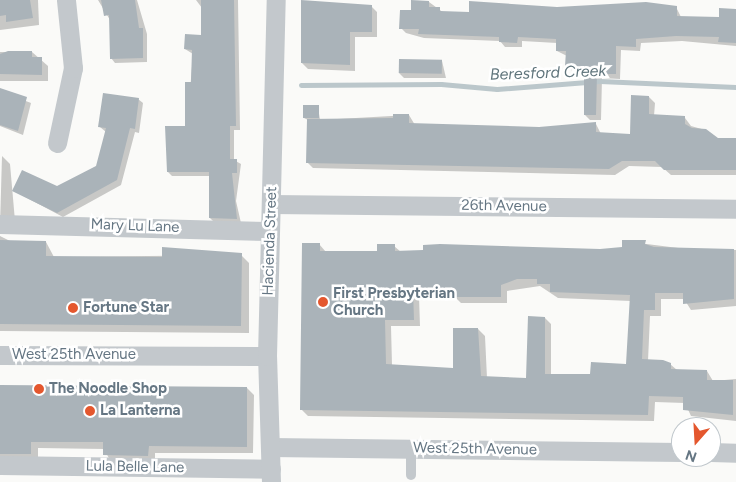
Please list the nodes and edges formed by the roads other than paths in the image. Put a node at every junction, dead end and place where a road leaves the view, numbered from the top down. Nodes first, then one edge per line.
1 (66, 0) edge
2 (276, 0) edge
3 (57, 143) dead end
4 (271, 204) junction
5 (736, 209) edge
6 (0, 224) edge
7 (270, 231) junction
8 (0, 355) edge
9 (267, 356) junction
10 (270, 447) junction
11 (411, 448) junction
12 (671, 452) edge
13 (721, 452) edge
14 (736, 453) edge
15 (0, 465) edge
16 (271, 475) edge
17 (411, 475) dead end

1 - 3 street
2 - 4 street, Hacienda Street
4 - 5 street, 26th Avenue
4 - 7 street, Hacienda Street
6 - 7 street, Mary Lu Lane
7 - 9 street, Hacienda Street
8 - 9 street, West 25th Avenue
9 - 10 street, Hacienda Street
10 - 11 street, West 25th Avenue
10 - 16 street, Hacienda Street
11 - 12 street, West 25th Avenue
11 - 17 lane
13 - 14 street
15 - 16 street, Lula Belle Lane

